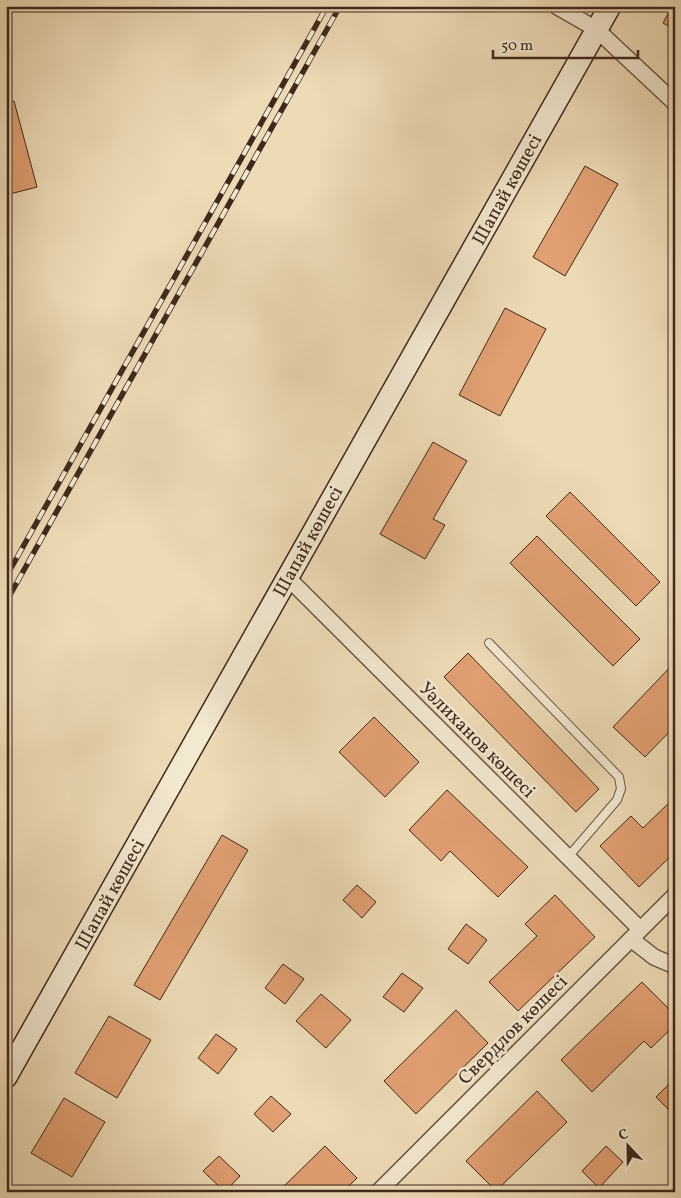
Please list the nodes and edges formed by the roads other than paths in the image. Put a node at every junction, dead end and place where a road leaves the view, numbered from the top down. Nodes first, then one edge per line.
1 (556, 6) edge
2 (610, 6) edge
3 (596, 29) junction
4 (675, 103) edge
5 (288, 576) junction
6 (489, 643) dead end
7 (568, 857) junction
8 (675, 895) edge
9 (635, 934) junction
10 (675, 966) edge
11 (6, 1077) edge
12 (378, 1192) edge

1 - 3 street
2 - 3 street, Шапай көшесі
3 - 4 street
3 - 5 street, Шапай көшесі
5 - 7 street, Уәлиханов көшесі
5 - 11 street, Шапай көшесі
6 - 7 lane
7 - 9 street, Уәлиханов көшесі
8 - 9 street, Свердлов көшесі
9 - 10 street, Уәлиханов көшесі
9 - 12 street, Свердлов көшесі

